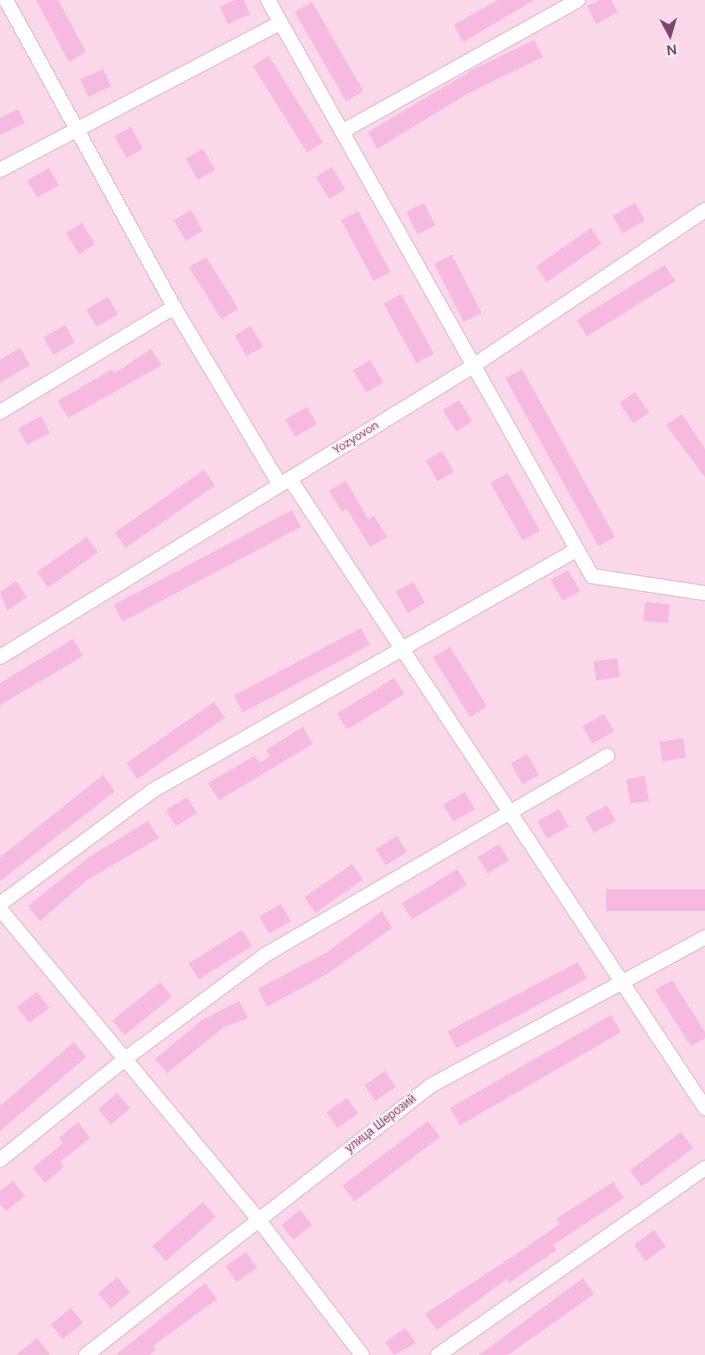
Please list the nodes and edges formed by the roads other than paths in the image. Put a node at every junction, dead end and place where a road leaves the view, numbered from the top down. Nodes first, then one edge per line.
1 (6, 0) edge
2 (268, 0) edge
3 (578, 0) edge
4 (280, 23) junction
5 (77, 128) junction
6 (344, 131) junction
7 (0, 170) edge
8 (705, 210) edge
9 (174, 307) junction
10 (473, 366) junction
11 (0, 412) edge
12 (285, 482) junction
13 (575, 551) junction
14 (705, 593) edge
15 (399, 647) junction
16 (0, 657) edge
17 (607, 756) dead end
18 (508, 811) junction
19 (0, 904) edge
20 (0, 909) edge
21 (705, 937) edge
22 (622, 982) junction
23 (125, 1059) junction
24 (705, 1108) edge
25 (0, 1160) edge
26 (705, 1168) edge
27 (258, 1219) junction
28 (86, 1355) edge
29 (362, 1355) edge
30 (438, 1355) edge

1 - 5 street
2 - 4 street
3 - 6 street
4 - 5 street
4 - 6 street
5 - 7 street
5 - 9 street
6 - 10 street
8 - 10 street, Yozyovon
9 - 11 street
9 - 12 street
10 - 12 street, Yozyovon
10 - 13 street
12 - 15 street
12 - 16 street, Yozyovon
13 - 14 street
13 - 15 street
15 - 18 street
15 - 19 street
17 - 18 street
18 - 22 street
18 - 23 street
20 - 23 street
21 - 22 street, улица Шерозий
22 - 24 street
22 - 27 street, улица Шерозий
23 - 25 street
23 - 27 street
26 - 30 street
27 - 28 street, улица Шерозий
27 - 29 street

